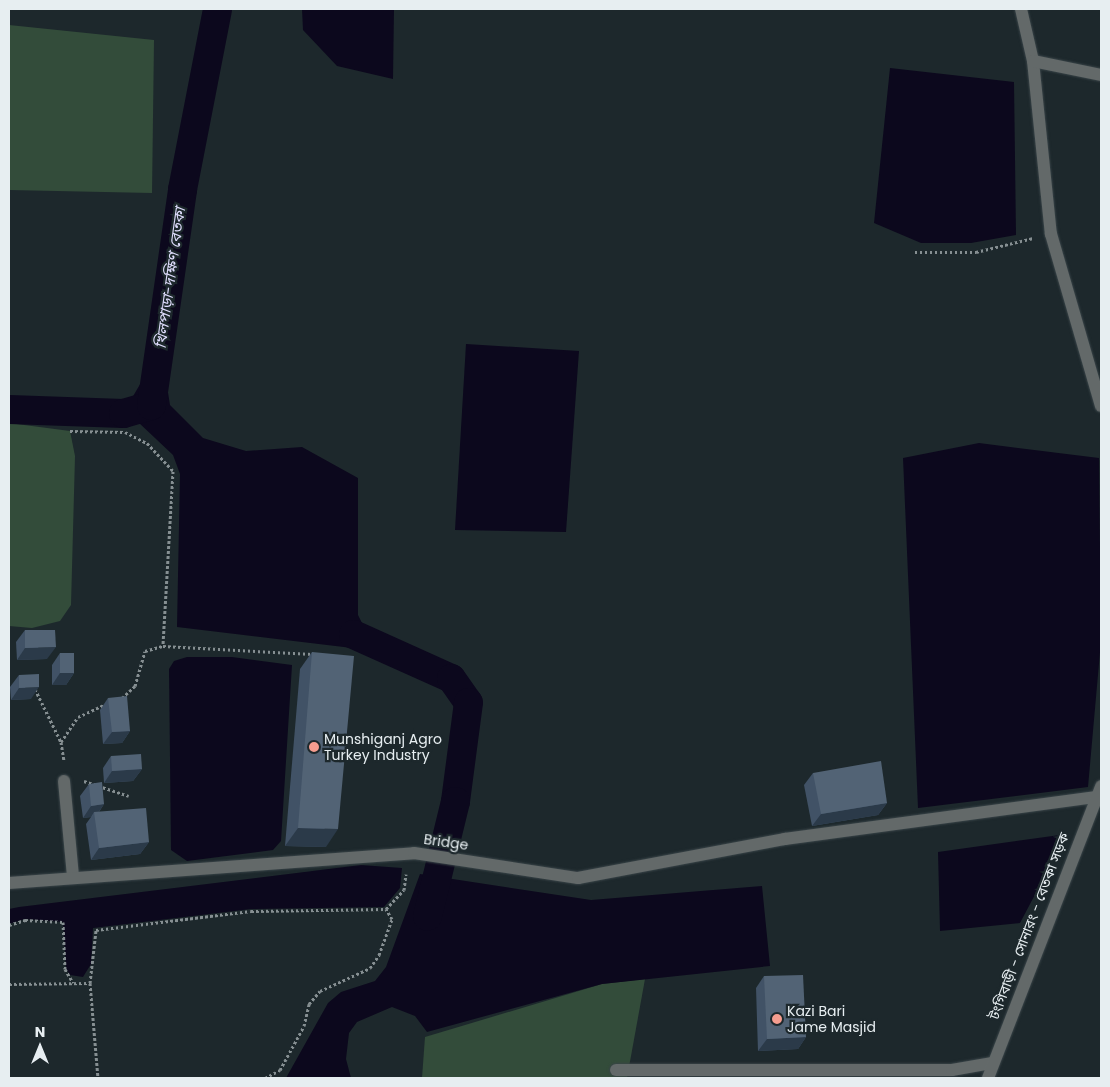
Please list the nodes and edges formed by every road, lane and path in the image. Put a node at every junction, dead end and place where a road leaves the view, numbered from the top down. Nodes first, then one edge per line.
1 (1021, 9) edge
2 (1033, 61) junction
3 (1101, 75) edge
4 (1051, 234) junction
5 (915, 252) dead end
6 (1099, 377) edge
7 (1101, 406) edge
8 (70, 431) dead end
9 (163, 646) junction
10 (316, 654) edge
11 (34, 681) edge
12 (118, 700) edge
13 (110, 702) edge
14 (61, 742) junction
15 (64, 781) junction
16 (1098, 791) edge
17 (129, 796) dead end
18 (408, 854) junction
19 (72, 877) junction
20 (9, 883) edge
21 (386, 909) junction
22 (9, 925) edge
23 (90, 982) junction
24 (73, 983) junction
25 (9, 984) edge
26 (992, 1063) junction
27 (616, 1070) dead end
28 (98, 1078) edge
29 (265, 1078) edge
30 (988, 1078) edge

1 - 2 street
2 - 3 street
2 - 4 street
4 - 5 path
4 - 6 street
6 - 7 street
8 - 9 path
9 - 10 path
9 - 12 path
11 - 14 path
13 - 14 path
14 - 15 path
15 - 17 path
15 - 19 street
16 - 18 street, Bridge
16 - 26 street, টংগিবাড়ী - সোনারং - বেতকা সড়ক
18 - 19 street, Bridge
18 - 21 path
19 - 20 street, Bridge
21 - 23 path
21 - 29 path
22 - 24 path
23 - 24 path
23 - 28 path
24 - 25 path
26 - 27 street
26 - 30 street, টংগিবাড়ী - সোনারং - বেতকা সড়ক

